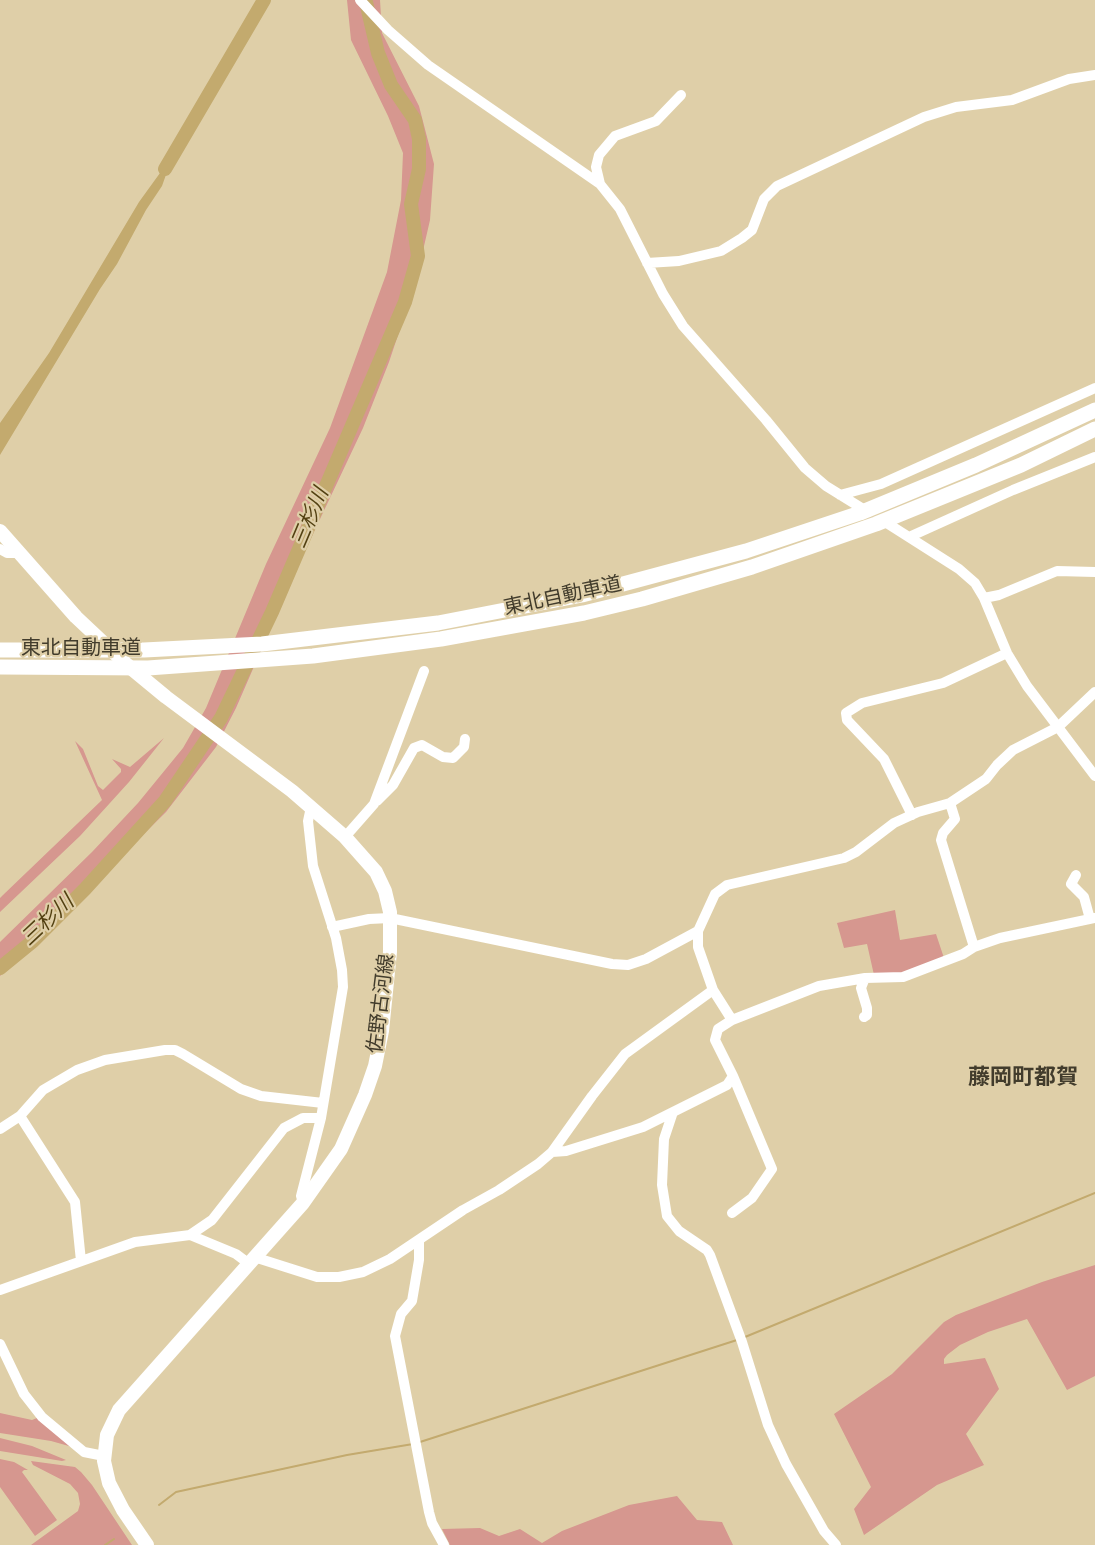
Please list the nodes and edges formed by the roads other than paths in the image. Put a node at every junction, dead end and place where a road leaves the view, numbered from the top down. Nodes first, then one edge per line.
1 (360, 0) edge
2 (1095, 75) edge
3 (681, 95) dead end
4 (600, 184) junction
5 (647, 263) junction
6 (1095, 388) edge
7 (1095, 410) edge
8 (1094, 430) edge
9 (1095, 457) edge
10 (844, 498) junction
11 (0, 531) edge
12 (907, 535) junction
13 (0, 549) edge
14 (18, 553) junction
15 (1095, 572) edge
16 (984, 598) junction
17 (0, 650) edge
18 (1007, 653) junction
19 (0, 667) edge
20 (424, 671) dead end
21 (1095, 692) edge
22 (1058, 727) junction
23 (465, 739) dead end
24 (1095, 776) edge
25 (950, 803) junction
26 (374, 804) junction
27 (311, 807) junction
28 (912, 814) junction
29 (345, 837) junction
30 (1076, 875) dead end
31 (390, 918) junction
32 (1093, 918) edge
33 (332, 927) junction
34 (698, 932) junction
35 (974, 947) junction
36 (865, 978) junction
37 (713, 990) junction
38 (864, 1017) dead end
39 (732, 1020) junction
40 (733, 1076) junction
41 (323, 1103) junction
42 (673, 1112) junction
43 (20, 1116) junction
44 (321, 1118) junction
45 (0, 1129) edge
46 (552, 1152) junction
47 (303, 1203) junction
48 (732, 1213) dead end
49 (190, 1235) junction
50 (419, 1241) junction
51 (251, 1260) junction
52 (81, 1261) junction
53 (0, 1290) edge
54 (0, 1344) edge
55 (104, 1456) junction
56 (147, 1545) edge
57 (444, 1545) edge
58 (836, 1545) edge

1 - 4 street
2 - 5 street
3 - 4 street
4 - 5 street
5 - 10 street
6 - 10 street
7 - 17 highway, 東北自動車道
8 - 19 highway, 東北自動車道
9 - 12 street
10 - 12 street
11 - 14 main road, 佐野古河線
12 - 16 street
13 - 14 street
14 - 27 main road, 佐野古河線
15 - 16 street
16 - 18 street
18 - 22 street
18 - 28 street
20 - 26 street
21 - 22 street
22 - 24 street
22 - 25 street
23 - 26 street
25 - 28 street
25 - 35 street
26 - 29 street
27 - 29 main road, 佐野古河線
27 - 33 street
28 - 34 street
29 - 31 main road, 佐野古河線
30 - 32 street
31 - 33 street
31 - 34 street
31 - 47 main road, 佐野古河線
32 - 35 street
33 - 41 street
34 - 37 street
35 - 36 street
36 - 38 street
36 - 39 street
37 - 39 street
37 - 46 street
39 - 40 street
40 - 42 street
40 - 48 street
41 - 43 street
41 - 44 street
42 - 46 street
42 - 58 street
43 - 45 street
43 - 52 street
44 - 47 street
44 - 49 street
46 - 50 street
47 - 51 main road, 佐野古河線
49 - 51 street
49 - 52 street
50 - 51 street
50 - 57 street
51 - 55 main road, 佐野古河線
52 - 53 street
54 - 55 street
55 - 56 main road, 佐野古河線

